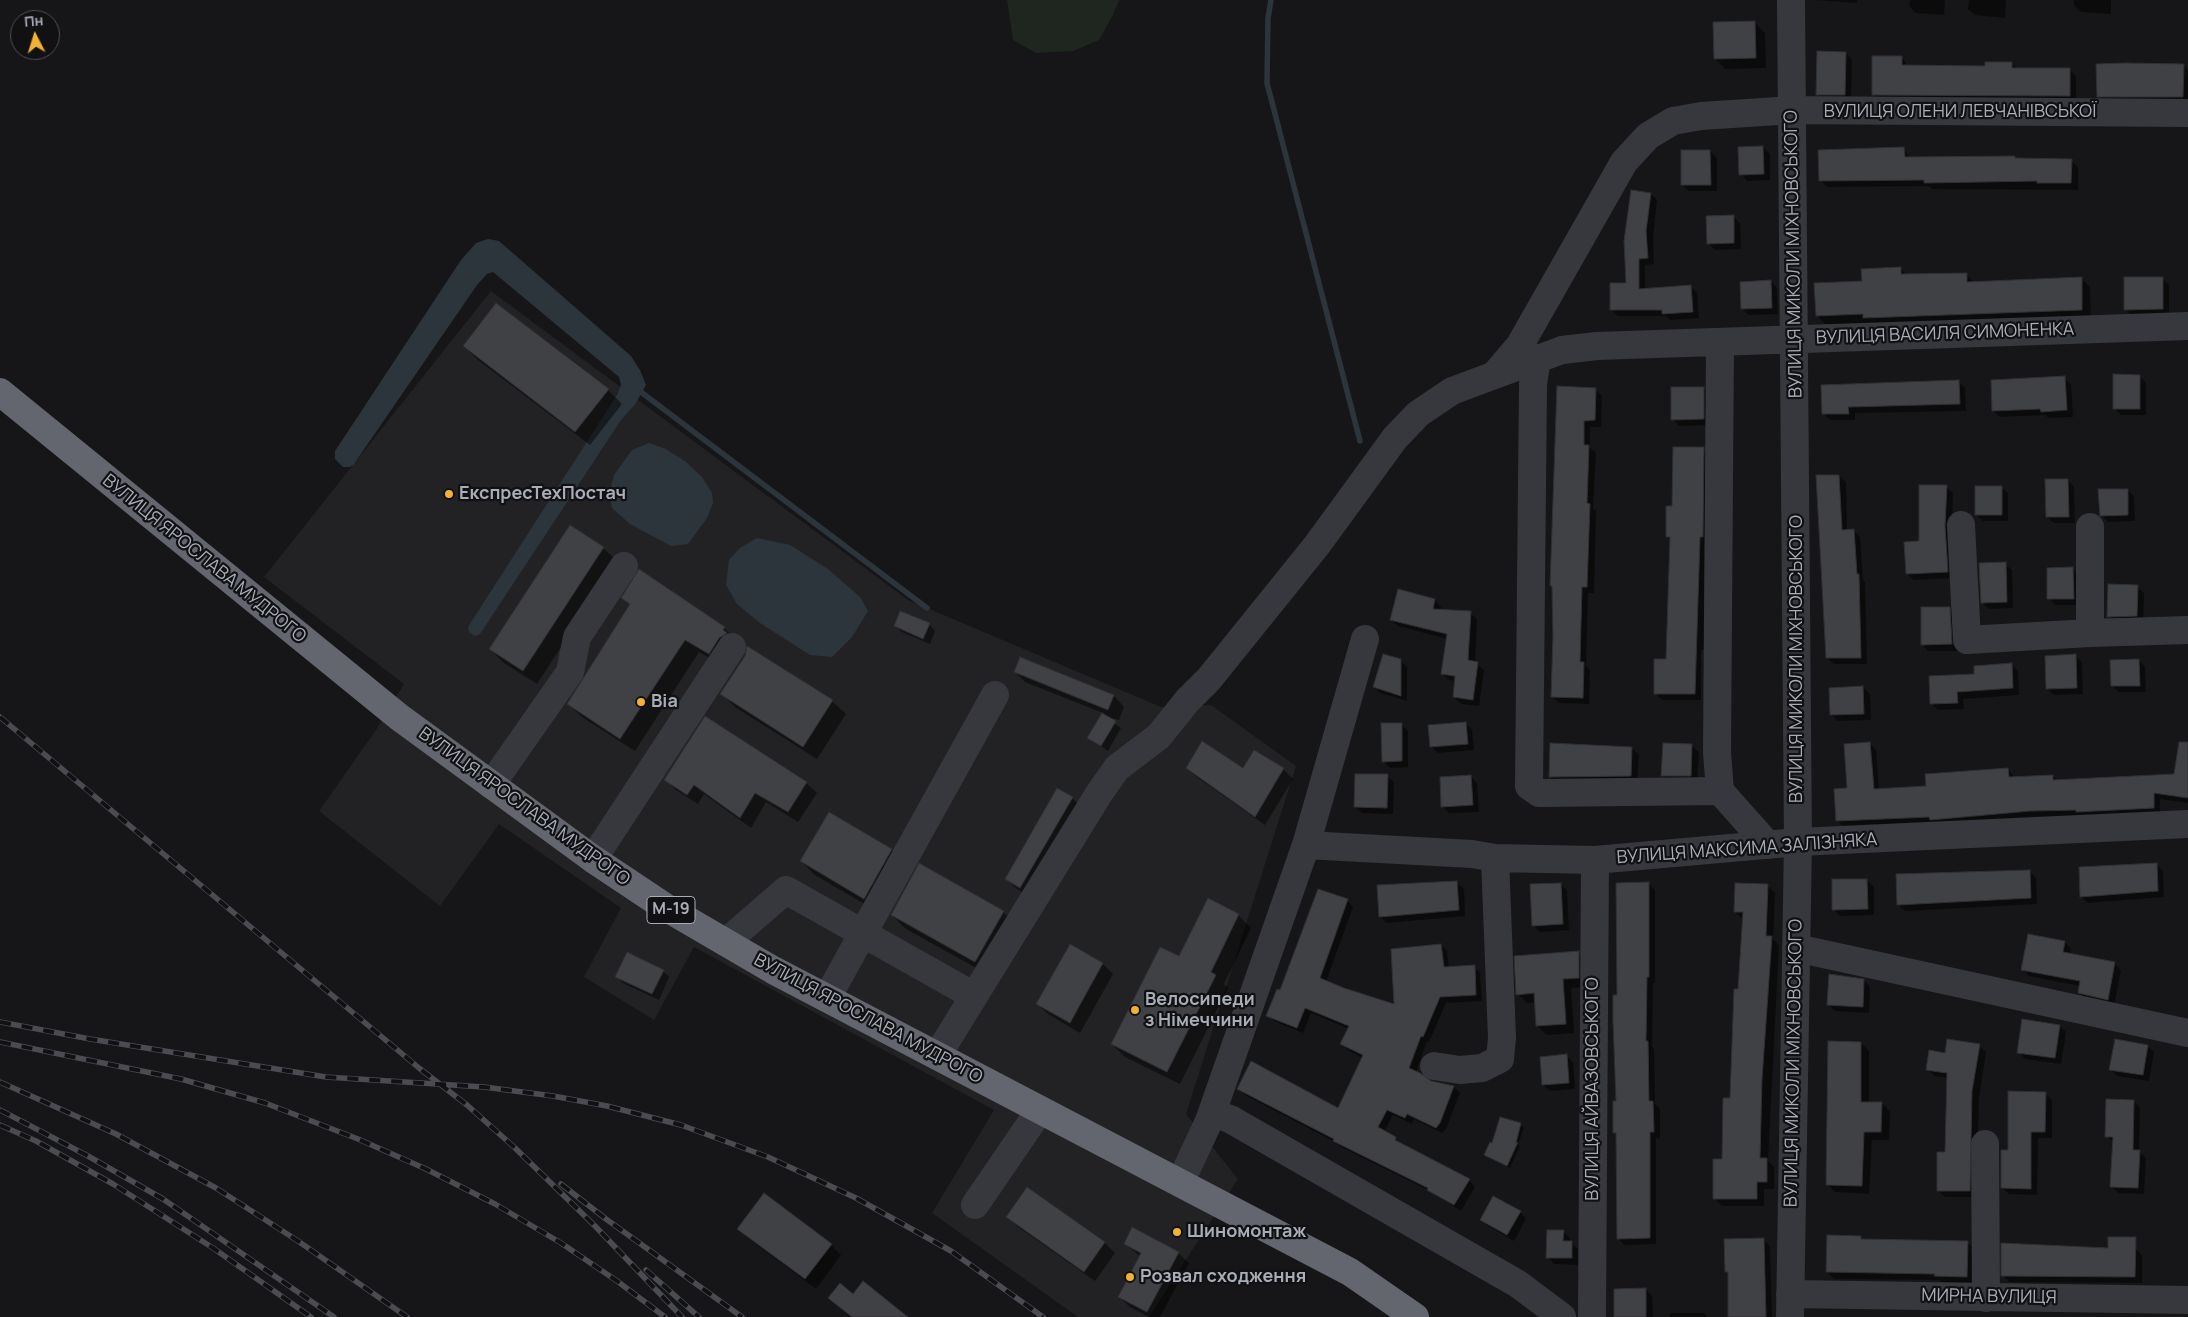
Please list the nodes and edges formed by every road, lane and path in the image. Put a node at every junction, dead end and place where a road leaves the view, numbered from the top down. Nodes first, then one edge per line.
1 (1790, 0) edge
2 (1792, 110) junction
3 (2188, 113) edge
4 (2188, 326) edge
5 (1795, 340) junction
6 (1720, 342) junction
7 (1537, 358) junction
8 (1496, 373) junction
9 (0, 392) edge
10 (1961, 525) dead end
11 (2090, 527) dead end
12 (624, 566) dead end
13 (2188, 630) edge
14 (2090, 633) junction
15 (1365, 639) dead end
16 (732, 647) dead end
17 (995, 695) dead end
18 (491, 785) junction
19 (1720, 791) junction
20 (2188, 824) edge
21 (1798, 842) junction
22 (1306, 845) junction
23 (1768, 845) junction
24 (1494, 858) junction
25 (593, 859) junction
26 (1594, 860) junction
27 (864, 934) junction
28 (726, 942) junction
29 (1796, 948) junction
30 (974, 996) junction
31 (827, 998) junction
32 (2188, 1033) edge
33 (936, 1056) junction
34 (1434, 1066) dead end
35 (1040, 1110) junction
36 (1212, 1113) junction
37 (1985, 1144) dead end
38 (1180, 1183) junction
39 (975, 1205) dead end
40 (1986, 1298) junction
41 (2188, 1300) edge
42 (1790, 1305) edge
43 (1414, 1317) edge
44 (1562, 1317) edge
45 (1592, 1317) edge

1 - 2 street, ВУЛИЦЯ МИКОЛИ МІХНОВСЬКОГО
2 - 3 street, ВУЛИЦЯ ОЛЕНИ ЛЕВЧАНІВСЬКОЇ
2 - 5 street, ВУЛИЦЯ МИКОЛИ МІХНОВСЬКОГО
2 - 8 street, ВУЛИЦЯ ОЛЕНИ ЛЕВЧАНІВСЬКОЇ
4 - 5 street, ВУЛИЦЯ ВАСИЛЯ СИМОНЕНКА
5 - 6 street, ВУЛИЦЯ ВАСИЛЯ СИМОНЕНКА
5 - 21 street, ВУЛИЦЯ МИКОЛИ МІХНОВСЬКОГО
6 - 7 street, ВУЛИЦЯ ВАСИЛЯ СИМОНЕНКА
6 - 19 street
7 - 8 street, ВУЛИЦЯ ВАСИЛЯ СИМОНЕНКА
7 - 19 street
8 - 30 street, ВУЛИЦЯ ВАСИЛЯ СИМОНЕНКА
9 - 18 highway, ВУЛИЦЯ ЯРОСЛАВА МУДРОГО / М-19
10 - 14 street
11 - 14 street
12 - 18 street
13 - 14 street
15 - 22 street
16 - 25 street
17 - 27 street
18 - 25 highway, ВУЛИЦЯ ЯРОСЛАВА МУДРОГО / М-19
19 - 23 street
20 - 21 street, ВУЛИЦЯ МАКСИМА ЗАЛІЗНЯКА
21 - 23 street, ВУЛИЦЯ МАКСИМА ЗАЛІЗНЯКА
21 - 29 street, ВУЛИЦЯ МИКОЛИ МІХНОВСЬКОГО
22 - 24 street, ВУЛИЦЯ МАКСИМА ЗАЛІЗНЯКА
22 - 36 street
23 - 26 street, ВУЛИЦЯ МАКСИМА ЗАЛІЗНЯКА
24 - 26 street, ВУЛИЦЯ МАКСИМА ЗАЛІЗНЯКА
24 - 34 street
25 - 28 highway, ВУЛИЦЯ ЯРОСЛАВА МУДРОГО / М-19
26 - 45 street, ВУЛИЦЯ АЙВАЗОВСЬКОГО
27 - 28 street
27 - 30 street
27 - 31 street
28 - 31 highway, ВУЛИЦЯ ЯРОСЛАВА МУДРОГО / М-19
29 - 32 street
29 - 42 street, ВУЛИЦЯ МИКОЛИ МІХНОВСЬКОГО
30 - 33 street, ВУЛИЦЯ ВАСИЛЯ СИМОНЕНКА
31 - 33 highway, ВУЛИЦЯ ЯРОСЛАВА МУДРОГО / М-19
33 - 35 highway, ВУЛИЦЯ ЯРОСЛАВА МУДРОГО / М-19
35 - 38 highway, ВУЛИЦЯ ЯРОСЛАВА МУДРОГО / М-19
35 - 39 street
36 - 38 street
36 - 44 street
37 - 40 street
38 - 43 highway, ВУЛИЦЯ ЯРОСЛАВА МУДРОГО / М-19
40 - 41 street, МИРНА ВУЛИЦЯ
40 - 42 street, МИРНА ВУЛИЦЯ

